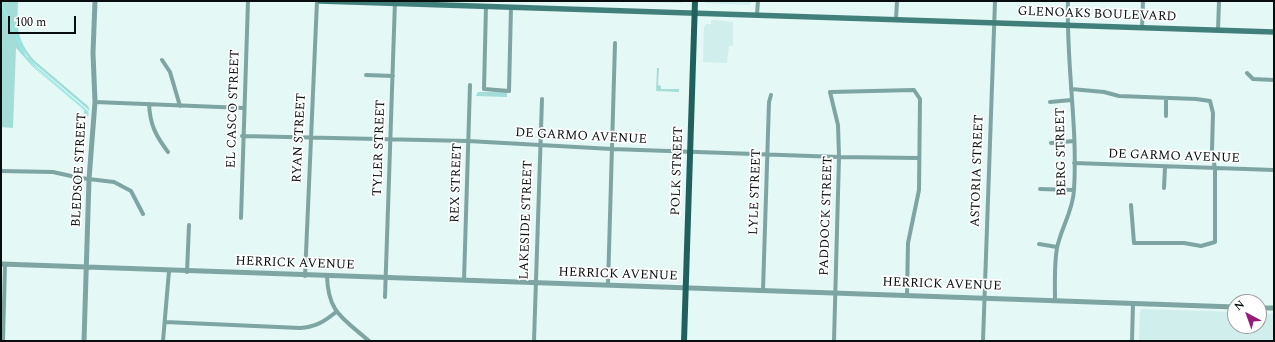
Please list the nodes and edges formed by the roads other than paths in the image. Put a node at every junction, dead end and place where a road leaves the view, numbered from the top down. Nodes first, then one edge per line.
1 (95, 1) edge
2 (248, 1) edge
3 (319, 1) edge
4 (695, 1) edge
5 (758, 1) edge
6 (897, 1) edge
7 (995, 1) edge
8 (1068, 1) edge
9 (1143, 1) edge
10 (1219, 1) edge
11 (395, 2) edge
12 (486, 6) junction
13 (511, 7) junction
14 (695, 13) junction
15 (757, 14) junction
16 (896, 19) junction
17 (994, 23) junction
18 (1067, 24) junction
19 (1142, 28) junction
20 (1218, 30) junction
21 (1274, 32) edge
22 (615, 43) dead end
23 (162, 60) dead end
24 (1247, 73) dead end
25 (366, 75) dead end
26 (393, 76) junction
27 (1274, 80) edge
28 (470, 85) dead end
29 (1071, 89) junction
30 (771, 95) dead end
31 (542, 99) dead end
32 (1166, 99) junction
33 (1072, 100) junction
34 (95, 102) junction
35 (1050, 102) dead end
36 (149, 104) junction
37 (180, 106) junction
38 (244, 108) junction
39 (1166, 116) dead end
40 (242, 136) junction
41 (310, 137) junction
42 (391, 140) junction
43 (468, 141) junction
44 (1074, 141) junction
45 (1050, 143) dead end
46 (540, 146) junction
47 (612, 149) junction
48 (689, 150) junction
49 (168, 152) dead end
50 (768, 154) junction
51 (839, 157) junction
52 (919, 158) junction
53 (1074, 163) junction
54 (1165, 167) junction
55 (1215, 169) junction
56 (1274, 170) edge
57 (1, 171) edge
58 (89, 179) junction
59 (1164, 188) dead end
60 (1040, 189) dead end
61 (1074, 190) junction
62 (1131, 206) dead end
63 (143, 214) dead end
64 (241, 218) dead end
65 (189, 225) dead end
66 (1039, 244) dead end
67 (1058, 247) junction
68 (3, 265) edge
69 (86, 267) junction
70 (169, 271) junction
71 (187, 272) junction
72 (305, 276) junction
73 (327, 276) junction
74 (386, 279) junction
75 (464, 280) junction
76 (535, 283) junction
77 (608, 285) junction
78 (685, 288) junction
79 (763, 290) junction
80 (834, 292) junction
81 (907, 295) junction
82 (386, 297) dead end
83 (984, 298) junction
84 (1055, 300) junction
85 (1134, 303) junction
86 (1227, 307) edge
87 (336, 312) junction
88 (165, 322) junction
89 (2, 332) edge
90 (3, 341) edge
91 (84, 341) edge
92 (163, 341) edge
93 (369, 341) edge
94 (534, 341) edge
95 (684, 341) edge
96 (834, 341) edge
97 (983, 341) edge
98 (1132, 341) edge

1 - 34 street, BLEDSOE STREET
2 - 38 street, EL CASCO STREET
3 - 11 main road, GLENOAKS BOULEVARD
3 - 41 street, RYAN STREET
4 - 14 main road, POLK STREET
5 - 15 street
6 - 16 street
7 - 17 street, ASTORIA STREET
8 - 18 street, BERG STREET
9 - 19 street
10 - 20 street
11 - 12 main road, GLENOAKS BOULEVARD
11 - 26 street, TYLER STREET
12 - 13 main road, GLENOAKS BOULEVARD
12 - 13 street
13 - 14 main road, GLENOAKS BOULEVARD
14 - 15 main road, GLENOAKS BOULEVARD
14 - 48 main road, POLK STREET
15 - 16 main road, GLENOAKS BOULEVARD
16 - 17 main road, GLENOAKS BOULEVARD
17 - 18 main road, GLENOAKS BOULEVARD
17 - 83 street, ASTORIA STREET
18 - 19 main road, GLENOAKS BOULEVARD
18 - 29 street, BERG STREET
19 - 20 main road, GLENOAKS BOULEVARD
20 - 21 main road, GLENOAKS BOULEVARD
22 - 47 street
23 - 37 street
24 - 27 street
25 - 26 street
26 - 42 street, TYLER STREET
28 - 43 street, REX STREET
29 - 32 street
29 - 33 street, BERG STREET
30 - 50 street, LYLE STREET
31 - 46 street, LAKESIDE STREET
32 - 39 street
32 - 55 street
33 - 35 street
33 - 44 street, BERG STREET
34 - 36 street
34 - 58 street, BLEDSOE STREET
36 - 37 street
36 - 49 street
37 - 38 street
38 - 40 street, EL CASCO STREET
40 - 41 street, DE GARMO AVENUE
40 - 64 street, EL CASCO STREET
41 - 42 street, DE GARMO AVENUE
41 - 72 street, RYAN STREET
42 - 43 street, DE GARMO AVENUE
42 - 74 street, TYLER STREET
43 - 46 street, DE GARMO AVENUE
43 - 75 street, REX STREET
44 - 45 street
44 - 53 street, BERG STREET
46 - 47 street, DE GARMO AVENUE
46 - 76 street, LAKESIDE STREET
47 - 48 street, DE GARMO AVENUE
47 - 77 street
48 - 50 street, DE GARMO AVENUE
48 - 78 main road, POLK STREET
50 - 51 street, DE GARMO AVENUE
50 - 79 street, LYLE STREET
51 - 52 street, DE GARMO AVENUE
51 - 52 street, PADDOCK STREET
51 - 80 street, PADDOCK STREET
52 - 81 street
53 - 54 street, DE GARMO AVENUE
53 - 61 street, BERG STREET
54 - 55 street, DE GARMO AVENUE
54 - 59 street
55 - 56 street, DE GARMO AVENUE
55 - 62 street
57 - 58 street
58 - 63 street
58 - 69 street, BLEDSOE STREET
60 - 61 street
61 - 67 street, BERG STREET
65 - 71 street
66 - 67 street
67 - 84 street, BERG STREET
68 - 69 street, HERRICK AVENUE
68 - 89 street
69 - 70 street, HERRICK AVENUE
69 - 91 street, BLEDSOE STREET
70 - 71 street, HERRICK AVENUE
70 - 88 street
71 - 72 street, HERRICK AVENUE
72 - 73 street, HERRICK AVENUE
73 - 74 street, HERRICK AVENUE
73 - 87 street
74 - 75 street, HERRICK AVENUE
74 - 82 street, TYLER STREET
75 - 76 street, HERRICK AVENUE
76 - 77 street, HERRICK AVENUE
76 - 94 street, LAKESIDE STREET
77 - 78 street, HERRICK AVENUE
78 - 79 street, HERRICK AVENUE
78 - 95 main road, POLK STREET
79 - 80 street, HERRICK AVENUE
80 - 81 street, HERRICK AVENUE
80 - 96 street, PADDOCK STREET
81 - 83 street, HERRICK AVENUE
83 - 84 street, HERRICK AVENUE
83 - 97 street, ASTORIA STREET
84 - 85 street, HERRICK AVENUE
85 - 86 street, HERRICK AVENUE
85 - 98 street
87 - 88 street
87 - 93 street
88 - 92 street
89 - 90 street

